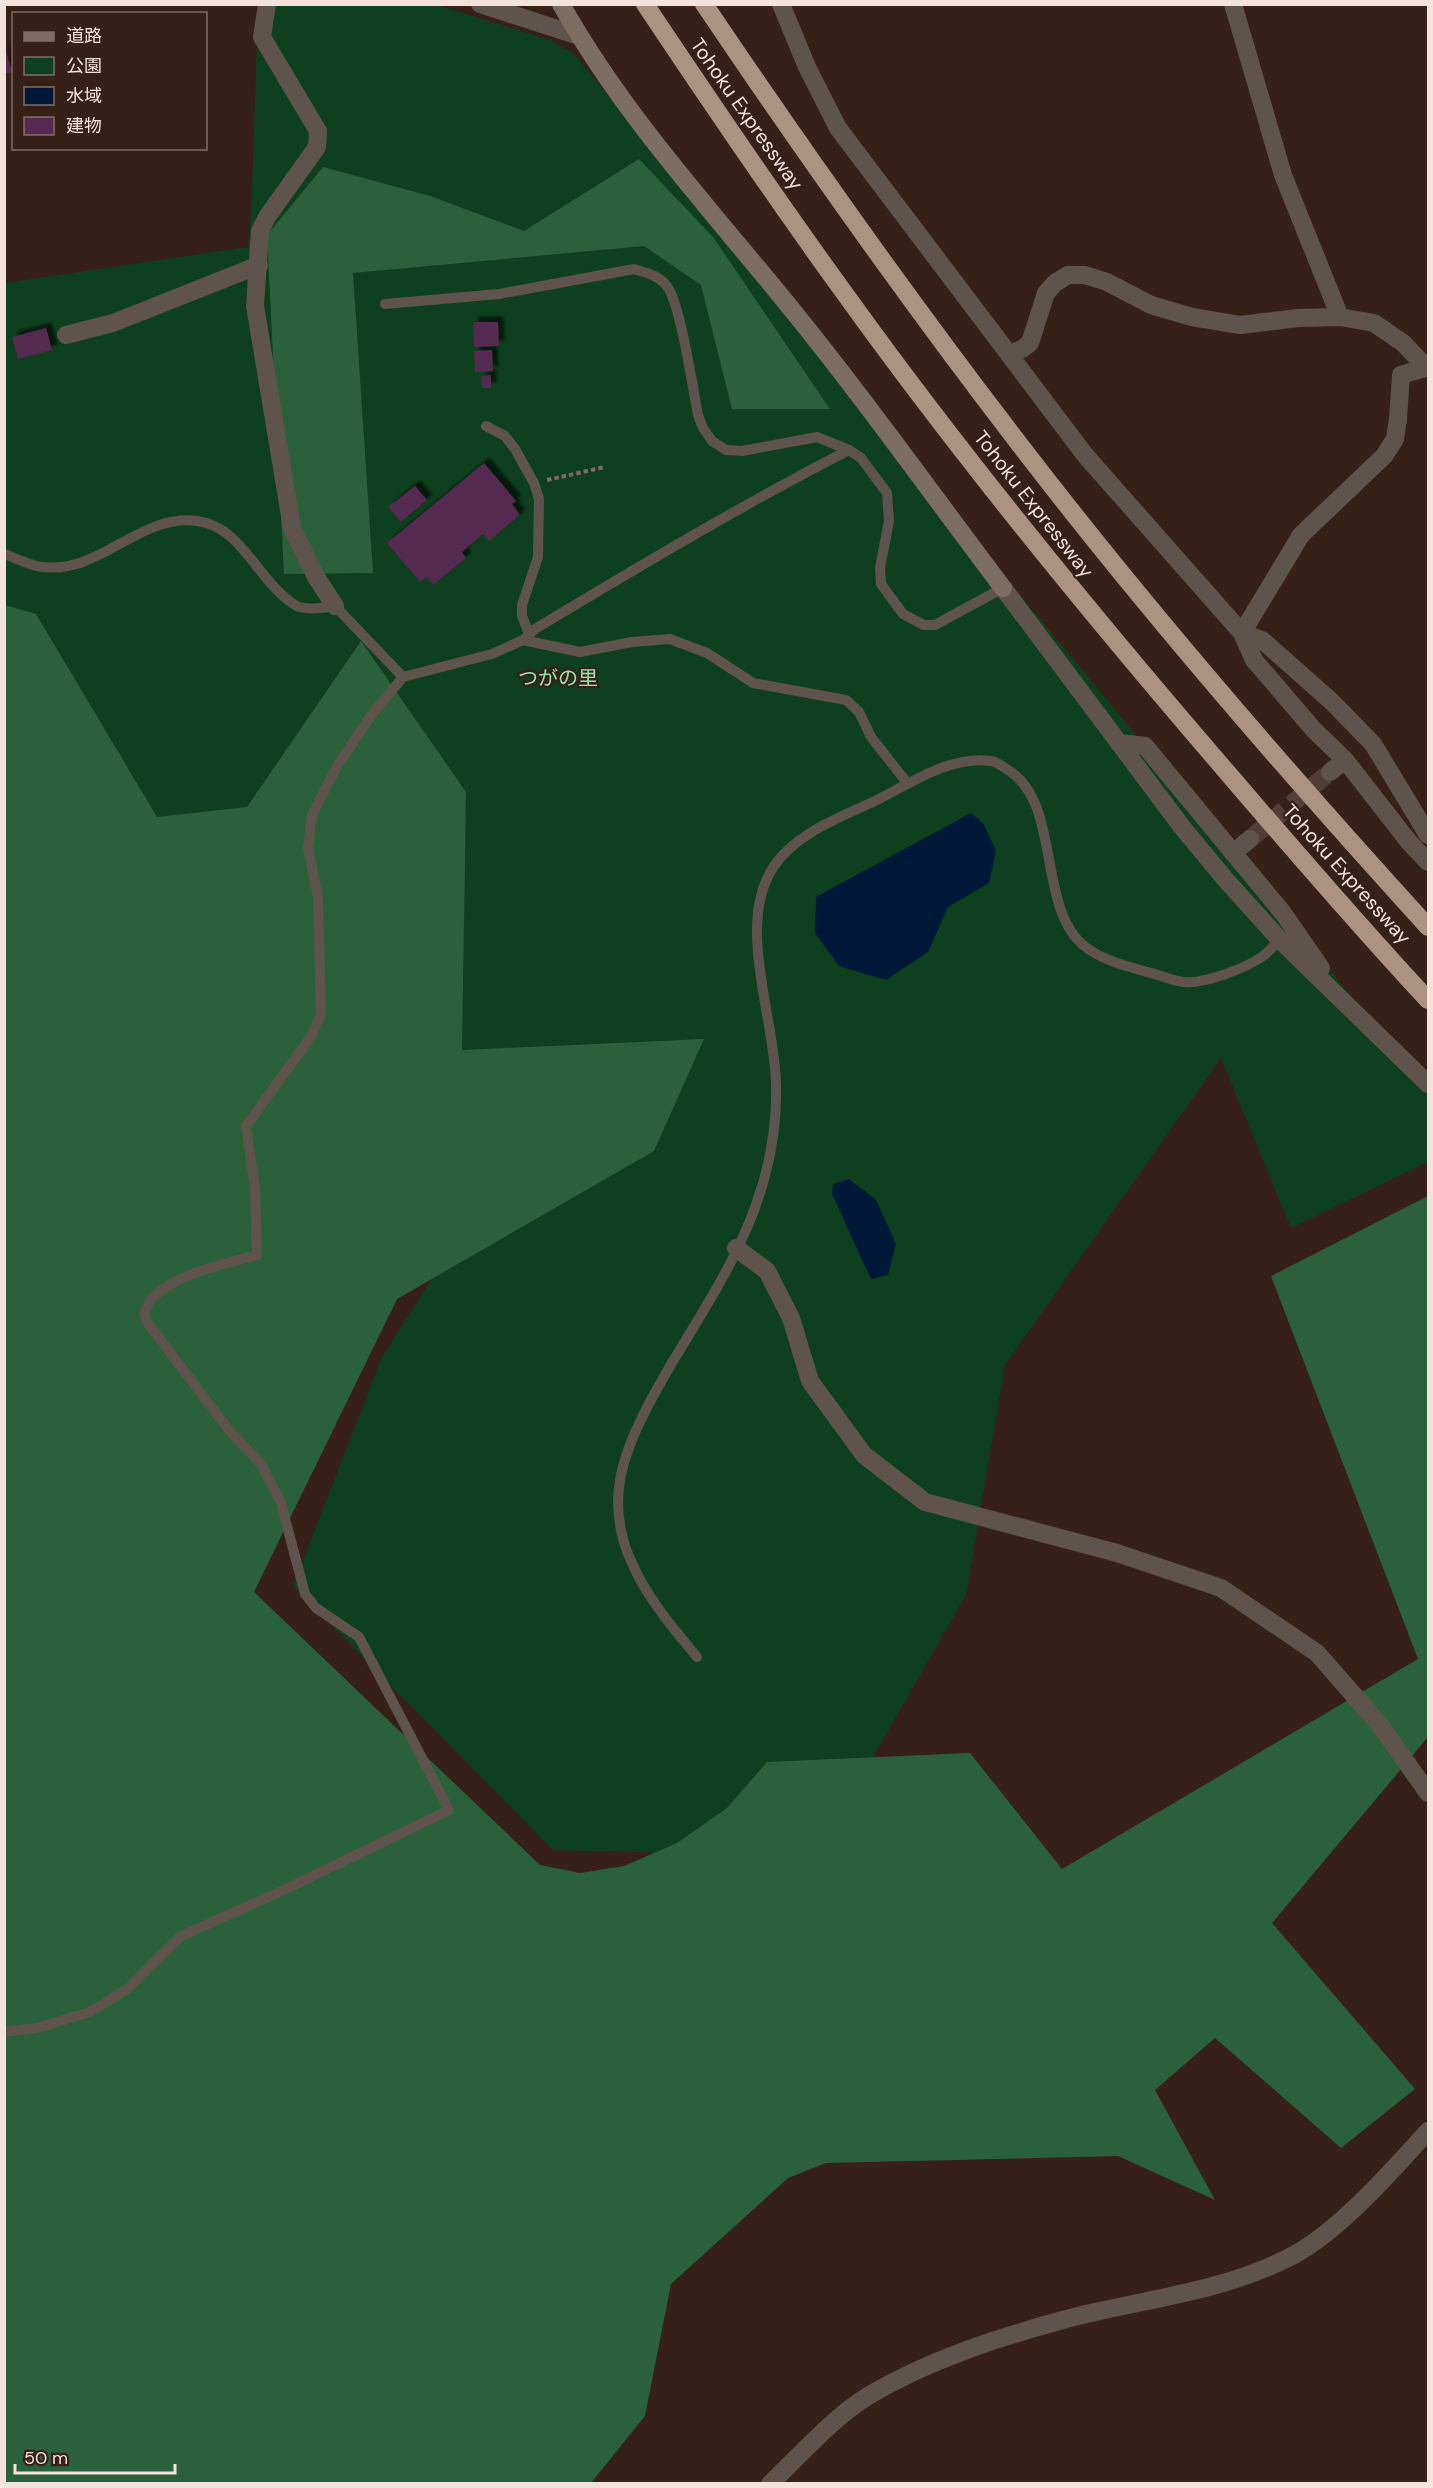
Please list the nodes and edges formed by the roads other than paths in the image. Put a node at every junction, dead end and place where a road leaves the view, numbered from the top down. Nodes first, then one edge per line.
1 (267, 4) edge
2 (480, 4) edge
3 (561, 4) edge
4 (645, 4) edge
5 (704, 4) edge
6 (781, 4) edge
7 (1233, 4) edge
8 (579, 36) junction
9 (259, 265) junction
10 (386, 304) dead end
11 (1340, 317) junction
12 (66, 334) dead end
13 (1009, 354) junction
14 (1427, 367) edge
15 (486, 426) dead end
16 (849, 450) junction
17 (4, 554) edge
18 (1003, 588) junction
19 (335, 606) junction
20 (1242, 633) junction
21 (526, 637) junction
22 (403, 677) junction
23 (1119, 743) junction
24 (1345, 760) junction
25 (1330, 772) tunnel mouth
26 (908, 784) junction
27 (1428, 835) edge
28 (1250, 839) tunnel mouth
29 (1233, 853) junction
30 (1428, 862) edge
31 (1428, 927) edge
32 (1280, 940) junction
33 (1342, 999) junction
34 (1428, 1000) edge
35 (1428, 1084) edge
36 (736, 1248) junction
37 (697, 1657) dead end
38 (1428, 1793) edge
39 (4, 2032) edge
40 (1428, 2131) edge
41 (770, 2484) edge

1 - 9 street
2 - 8 street
3 - 8 street
4 - 34 highway, Tohoku Expressway
5 - 31 highway, Tohoku Expressway
6 - 13 street
7 - 11 street
8 - 18 street
9 - 12 street
9 - 19 street
10 - 16 lane
11 - 13 street
11 - 14 street
13 - 20 street
14 - 20 street
15 - 21 lane
16 - 18 lane
16 - 21 lane
17 - 19 lane
18 - 23 street
19 - 22 lane
20 - 24 street
20 - 27 street
21 - 22 lane
21 - 26 lane
22 - 39 lane
23 - 29 street
23 - 32 street
24 - 25 street
24 - 30 street
26 - 32 lane
26 - 36 lane
28 - 29 street
29 - 33 street
32 - 33 street
33 - 35 street
36 - 37 lane
36 - 38 street
40 - 41 street

